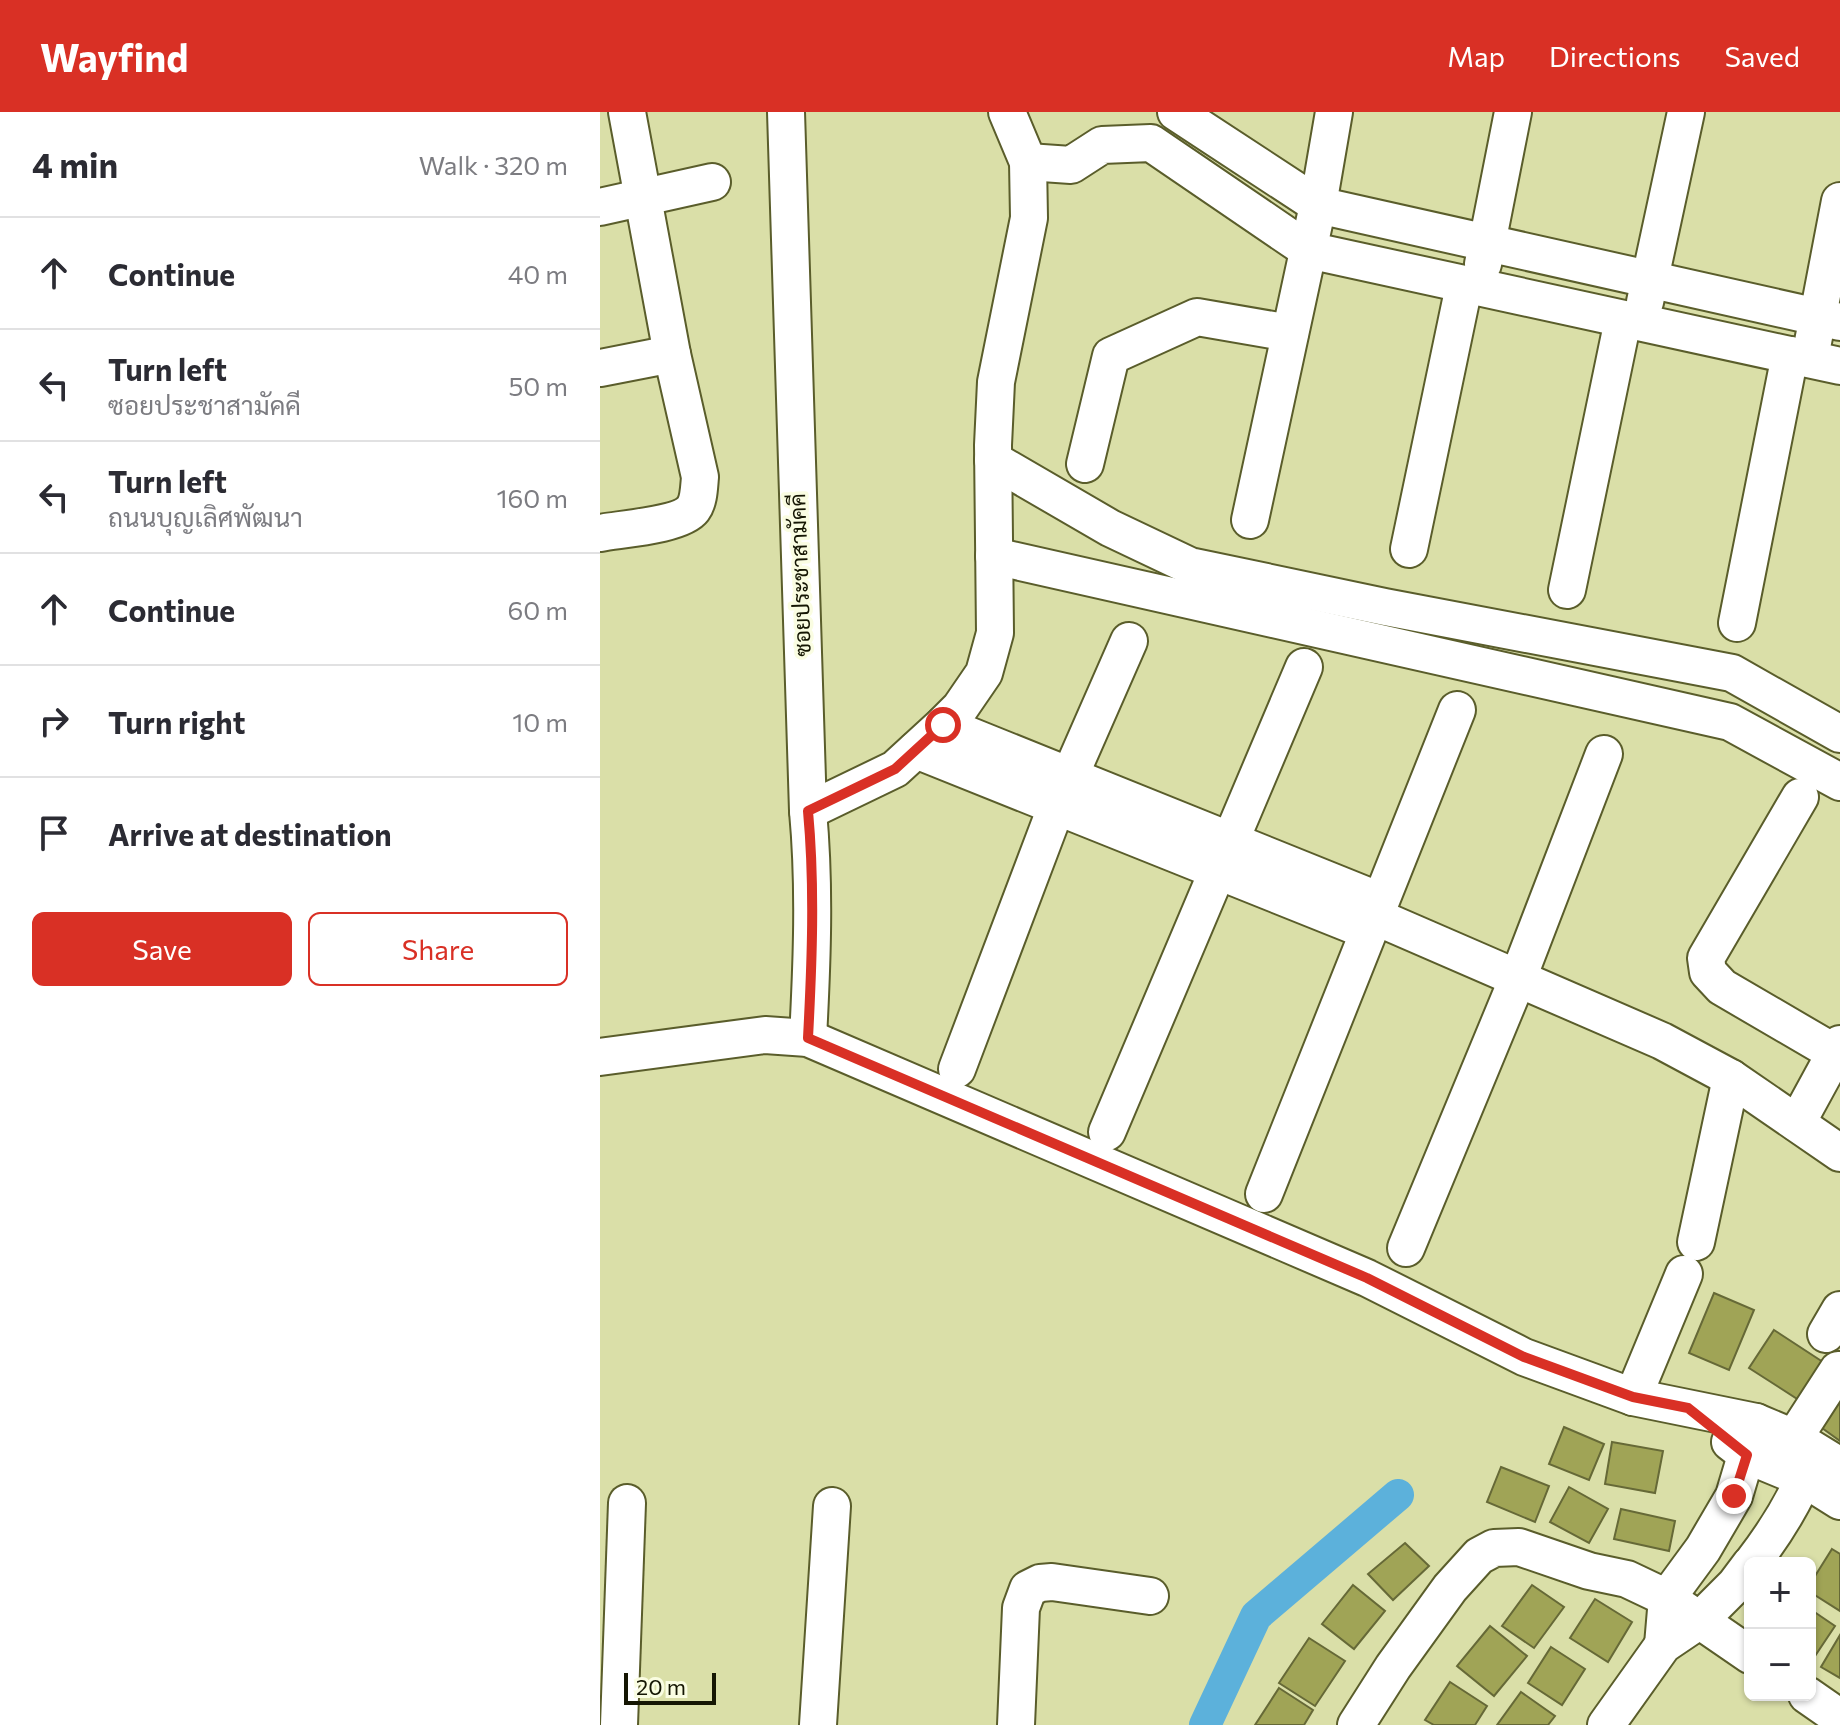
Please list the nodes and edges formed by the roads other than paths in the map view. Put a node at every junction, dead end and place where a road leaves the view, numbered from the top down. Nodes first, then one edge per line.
1 (627, 112) edge
2 (786, 112) edge
3 (1007, 112) edge
4 (1176, 112) edge
5 (1334, 112) edge
6 (1513, 112) edge
7 (1686, 112) edge
8 (1028, 162) junction
9 (712, 182) dead end
10 (642, 198) junction
11 (1840, 201) edge
12 (1318, 205) junction
13 (600, 207) edge
14 (1487, 243) junction
15 (1308, 250) junction
16 (1649, 279) junction
17 (1471, 287) junction
18 (1829, 320) edge
19 (1632, 321) junction
20 (1290, 333) junction
21 (672, 354) junction
22 (1814, 360) edge
23 (600, 368) edge
24 (993, 460) junction
25 (1085, 464) dead end
26 (1250, 520) dead end
27 (600, 533) edge
28 (1409, 549) dead end
29 (994, 556) junction
30 (1567, 590) dead end
31 (1737, 623) dead end
32 (1129, 641) dead end
33 (1304, 667) dead end
34 (1457, 710) dead end
35 (943, 725) junction
36 (1840, 734) edge
37 (916, 750) junction
38 (1604, 754) dead end
39 (1840, 782) edge
40 (1063, 791) junction
41 (1800, 797) dead end
42 (808, 811) junction
43 (1224, 856) junction
44 (1374, 916) junction
45 (1518, 978) junction
46 (808, 1038) junction
47 (1838, 1048) edge
48 (600, 1057) edge
49 (957, 1069) dead end
50 (1731, 1078) junction
51 (1797, 1123) junction
52 (1107, 1132) dead end
53 (1840, 1153) edge
54 (1264, 1194) dead end
55 (1406, 1248) dead end
56 (1838, 1370) dead end
57 (1633, 1397) junction
58 (1751, 1438) junction
59 (1814, 1458) edge
60 (1840, 1501) edge
61 (627, 1503) dead end
62 (832, 1506) dead end
63 (1757, 1557) edge
64 (1744, 1573) edge
65 (1150, 1596) dead end
66 (1667, 1598) junction
67 (1700, 1620) junction
68 (1663, 1645) junction
69 (1744, 1651) edge
70 (619, 1725) edge
71 (818, 1725) edge
72 (1016, 1725) edge
73 (1356, 1725) edge
74 (1606, 1725) edge

1 - 10 street
2 - 42 street, ซอยประชาสามัคคี
3 - 8 street
4 - 12 street
5 - 12 street
6 - 14 street
7 - 16 street
8 - 15 street
8 - 24 street
9 - 10 street
10 - 13 street
10 - 21 street
11 - 18 street
12 - 14 street
12 - 15 street
14 - 16 street
14 - 17 street
15 - 17 street
15 - 20 street
16 - 18 street
16 - 19 street
17 - 19 street
17 - 28 street
18 - 22 street
19 - 22 street
19 - 30 street
20 - 25 street
20 - 26 street
21 - 23 street
21 - 27 street
22 - 31 street
24 - 29 street
24 - 36 street
29 - 35 street
29 - 39 street
32 - 40 street
33 - 43 street
34 - 44 street
35 - 37 street
35 - 40 street
37 - 40 street
37 - 42 street
38 - 45 street
40 - 43 street
40 - 49 street
41 - 47 street
42 - 46 street, ซอยประชาสามัคคี
43 - 44 street
43 - 52 street
44 - 45 street
44 - 54 street
45 - 50 street
45 - 55 street
46 - 48 street
46 - 57 street
47 - 51 street
50 - 51 street
50 - 57 street
51 - 53 street
56 - 59 street
57 - 58 street
58 - 59 street
58 - 66 street
59 - 60 street
59 - 63 street
61 - 70 street
62 - 71 street
64 - 67 street
65 - 72 street
66 - 67 street
66 - 68 street
66 - 73 street
67 - 68 street
67 - 69 street
68 - 74 street

